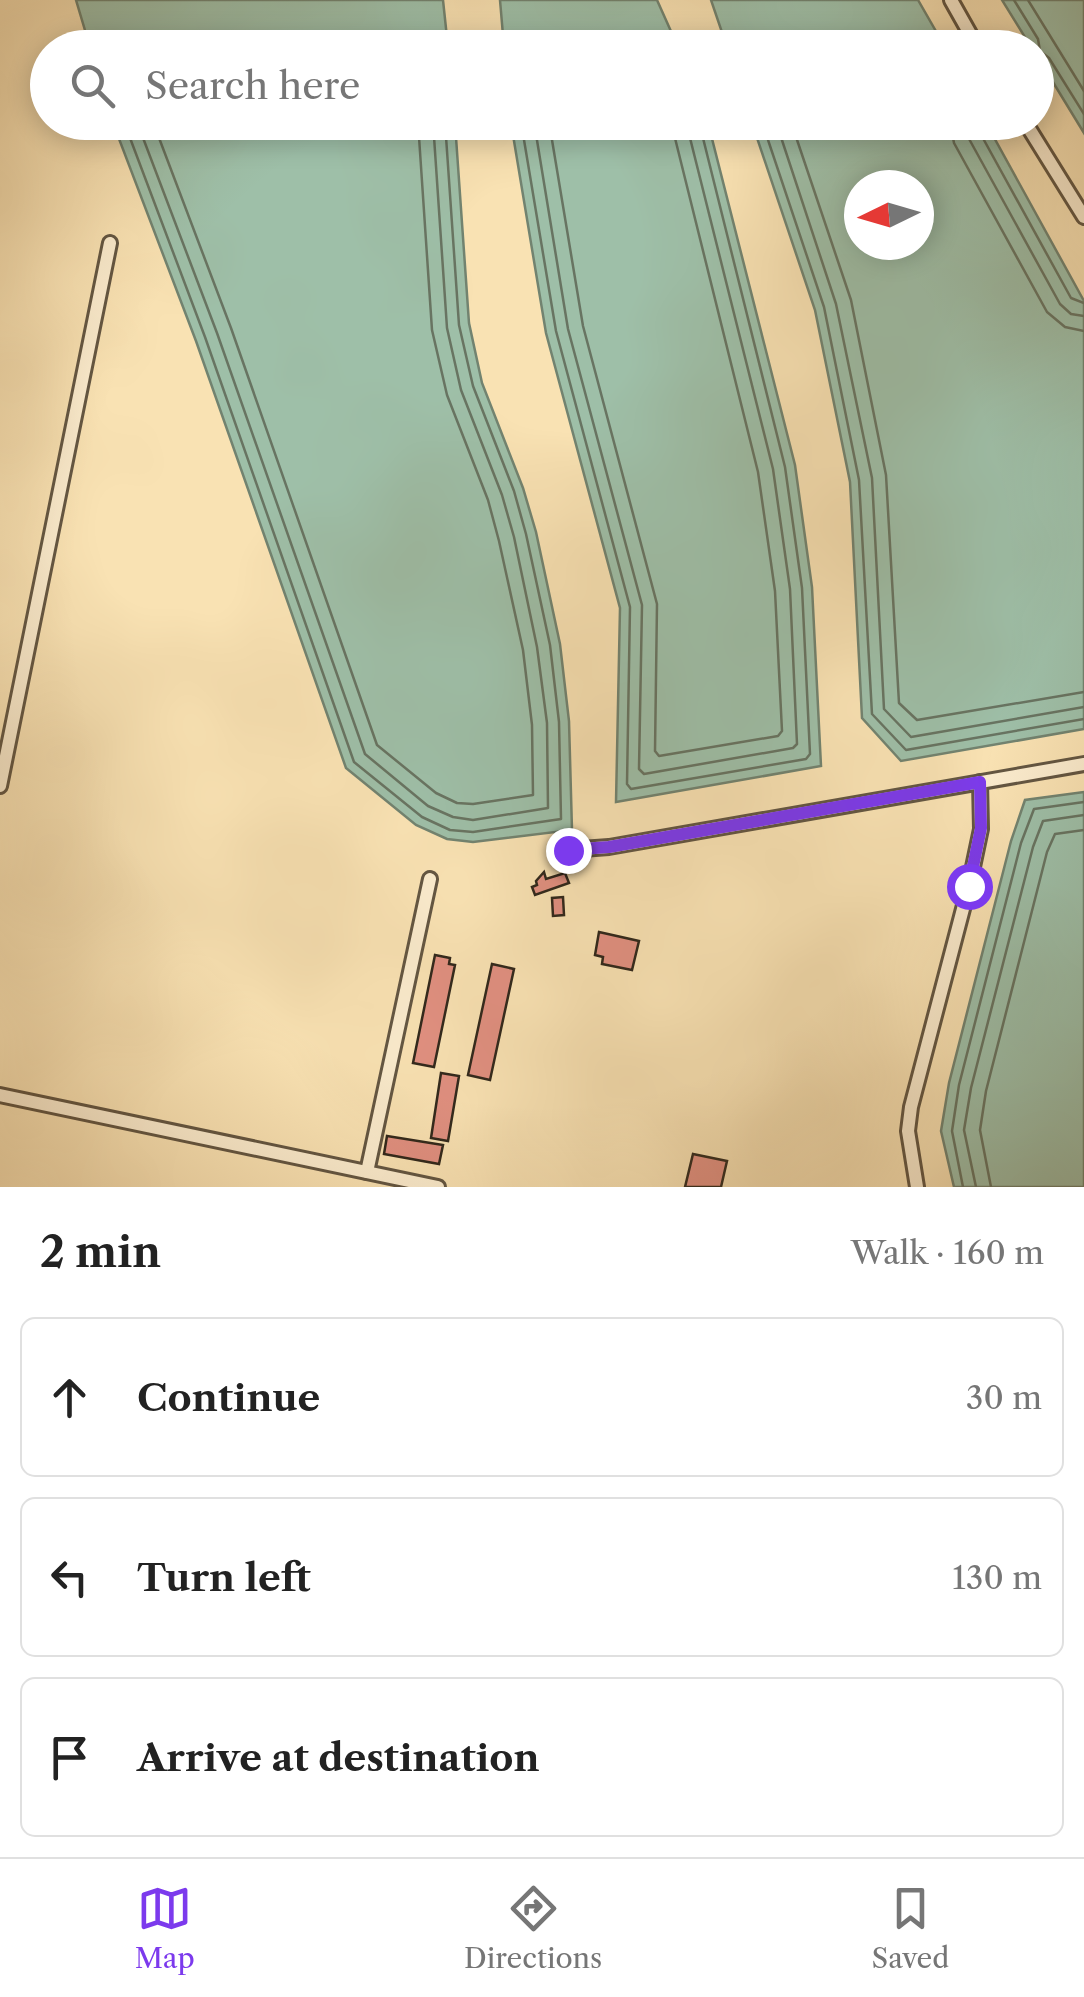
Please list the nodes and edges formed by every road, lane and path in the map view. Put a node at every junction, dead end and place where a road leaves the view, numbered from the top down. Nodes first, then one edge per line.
1 (951, 0) edge
2 (968, 30) edge
3 (1035, 140) edge
4 (1084, 218) edge
5 (110, 243) dead end
6 (1084, 764) edge
7 (980, 782) junction
8 (0, 786) edge
9 (568, 850) dead end
10 (430, 879) dead end
11 (0, 1096) edge
12 (367, 1172) junction
13 (438, 1187) edge
14 (916, 1187) edge

1 - 2 lane
3 - 4 lane
5 - 8 lane
6 - 7 lane
7 - 9 lane
7 - 14 lane
10 - 12 lane
11 - 12 lane
12 - 13 lane

